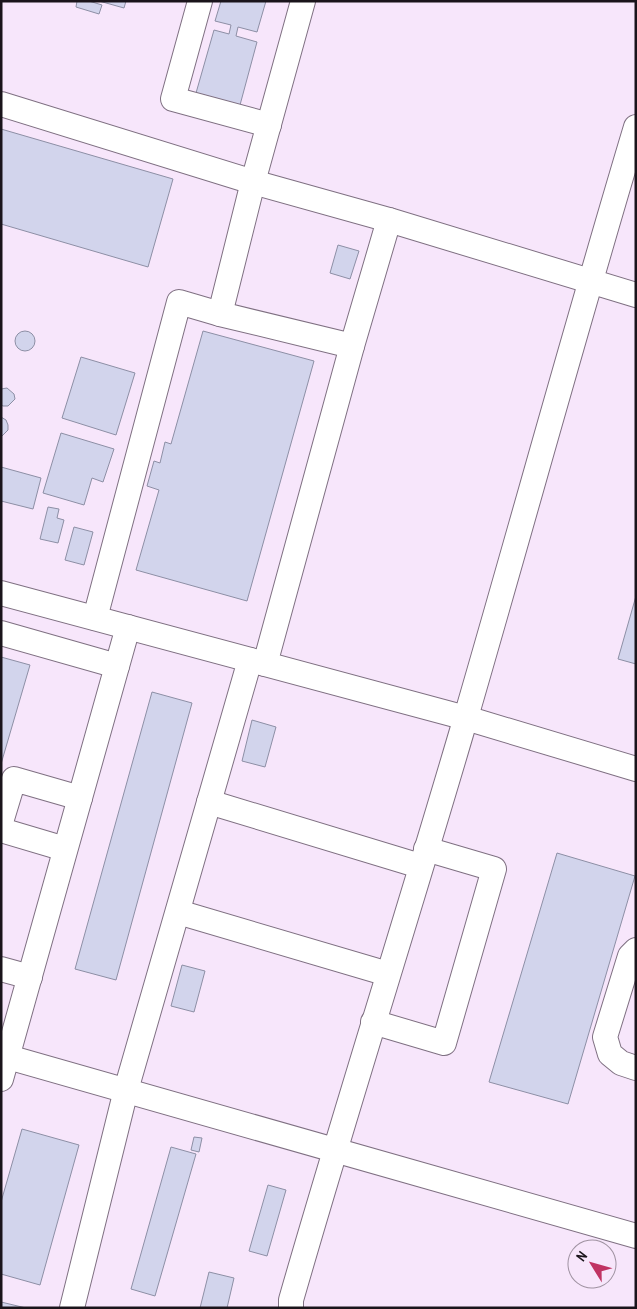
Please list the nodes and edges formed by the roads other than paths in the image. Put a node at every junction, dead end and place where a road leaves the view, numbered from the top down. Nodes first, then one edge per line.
1 (200, 1) edge
2 (303, 1) edge
3 (1, 104) edge
4 (269, 125) junction
5 (636, 127) edge
6 (253, 182) junction
7 (389, 220) junction
8 (590, 282) junction
9 (636, 295) edge
10 (220, 314) junction
11 (352, 346) junction
12 (1, 593) edge
13 (95, 618) junction
14 (128, 627) junction
15 (1, 633) edge
16 (258, 662) junction
17 (117, 666) junction
18 (466, 718) junction
19 (636, 769) edge
20 (80, 798) junction
21 (209, 802) junction
22 (1, 822) edge
23 (1, 830) edge
24 (65, 849) junction
25 (423, 858) junction
26 (178, 912) junction
27 (636, 950) edge
28 (1, 968) edge
29 (388, 974) junction
30 (30, 976) junction
31 (373, 1022) junction
32 (3, 1064) edge
33 (636, 1068) edge
34 (126, 1090) junction
35 (334, 1150) junction
36 (636, 1236) edge
37 (72, 1308) edge
38 (291, 1308) edge

1 - 4 street
2 - 4 street
3 - 6 street
4 - 6 street
5 - 8 street
6 - 7 street
6 - 10 street
7 - 8 street
7 - 11 street
8 - 9 street
8 - 18 street
10 - 11 street
10 - 13 street
11 - 16 street
12 - 13 street
13 - 14 street
14 - 16 street
14 - 17 street
15 - 17 street
16 - 18 street
16 - 21 street
17 - 20 street
18 - 19 street
18 - 25 street
20 - 22 street
20 - 24 street
21 - 25 street
21 - 26 street
23 - 24 street
24 - 30 street
25 - 29 street
25 - 31 street
26 - 29 street
26 - 34 street
27 - 33 street
28 - 30 street
29 - 31 street
30 - 32 street
31 - 35 street
32 - 34 street
34 - 35 street
34 - 37 street
35 - 36 street
35 - 38 street

